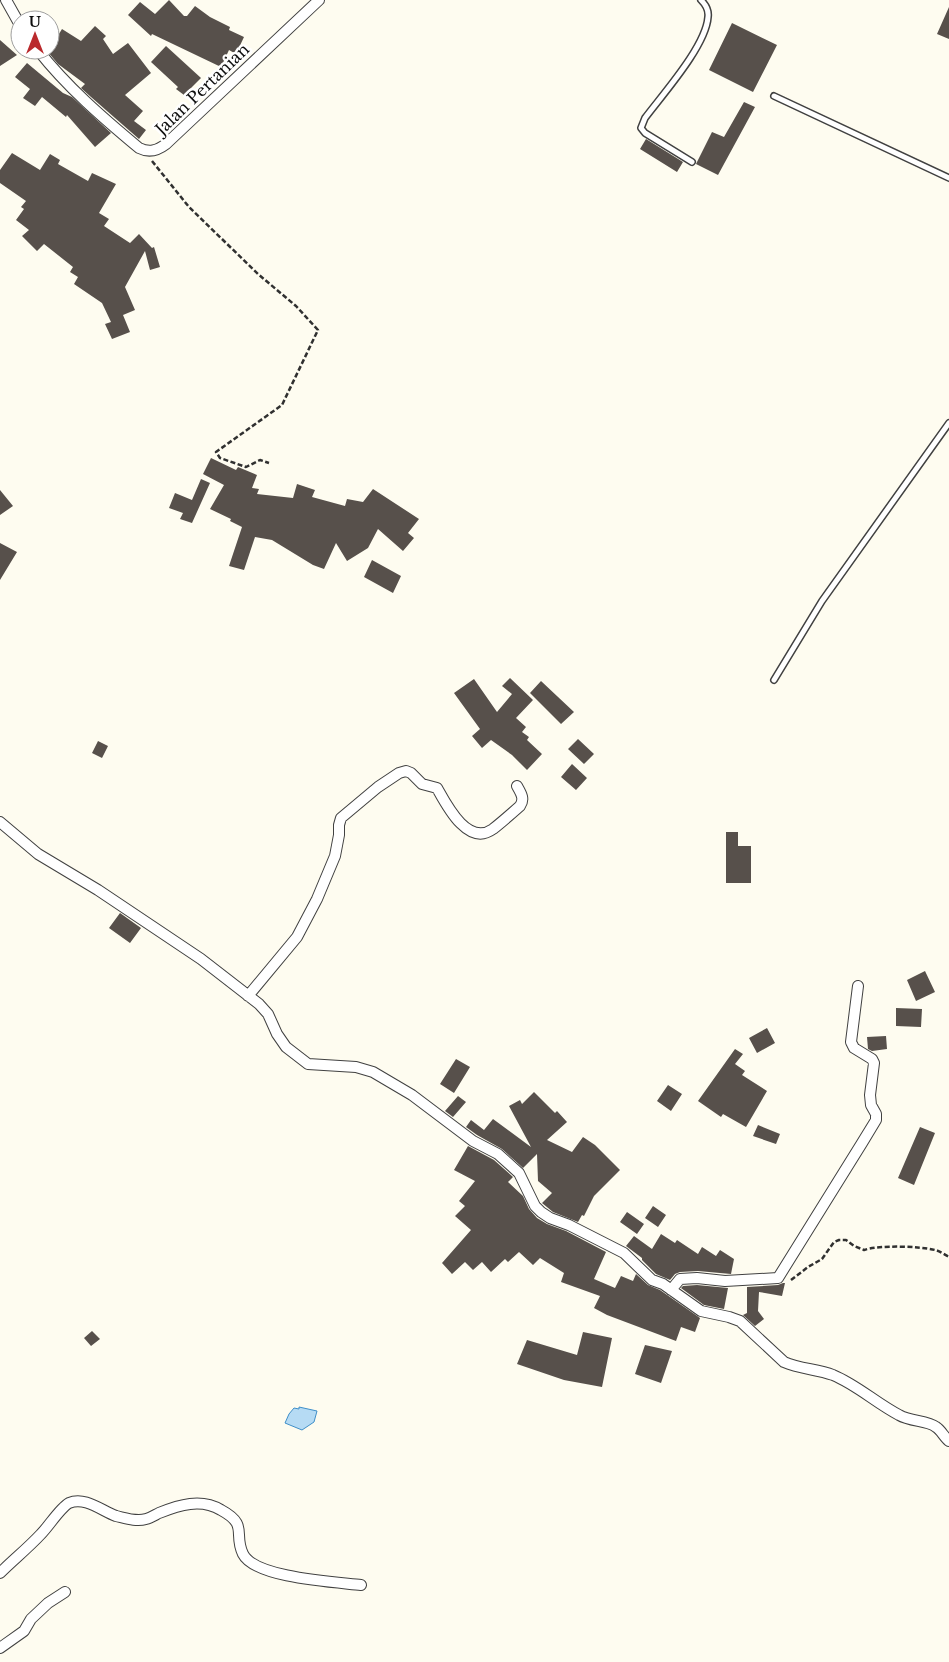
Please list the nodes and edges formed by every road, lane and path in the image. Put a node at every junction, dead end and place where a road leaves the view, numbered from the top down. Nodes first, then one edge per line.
1 (319, 0) edge
2 (701, 0) edge
3 (46, 60) edge
4 (774, 96) dead end
5 (144, 150) junction
6 (692, 162) dead end
7 (949, 178) edge
8 (949, 423) edge
9 (269, 463) dead end
10 (774, 680) dead end
11 (517, 786) dead end
12 (0, 822) edge
13 (858, 986) dead end
14 (248, 996) junction
15 (949, 1257) edge
16 (780, 1275) junction
17 (671, 1290) junction
18 (949, 1441) edge
19 (0, 1573) edge
20 (361, 1585) dead end
21 (65, 1592) dead end
22 (0, 1648) edge

1 - 5 street, Jalan Pertanian
2 - 6 lane
3 - 5 street, Jalan Pertanian
4 - 7 lane
5 - 9 path
8 - 10 lane
11 - 14 street
12 - 14 street
13 - 16 street
14 - 17 street
15 - 16 path
16 - 17 street
17 - 18 street
19 - 20 street
21 - 22 street

